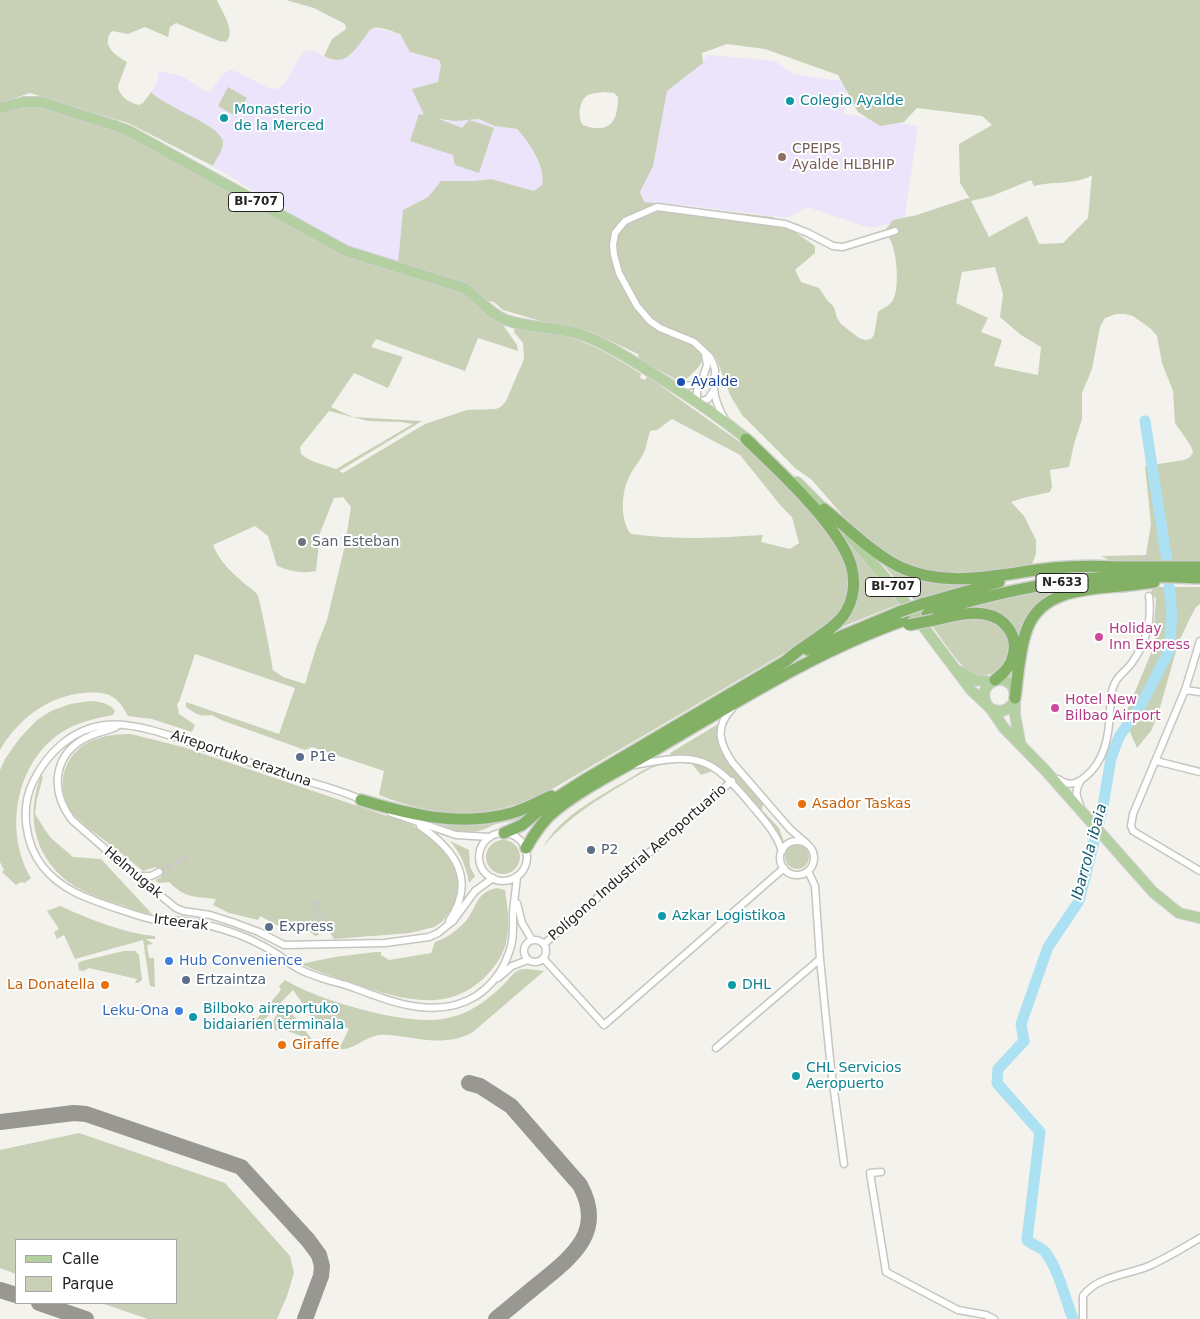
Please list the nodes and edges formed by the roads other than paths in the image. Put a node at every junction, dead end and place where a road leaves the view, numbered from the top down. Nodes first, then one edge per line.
1 (0, 108) edge
2 (895, 230) dead end
3 (705, 352) junction
4 (701, 381) junction
5 (672, 386) junction
6 (714, 388) junction
7 (697, 403) junction
8 (730, 427) junction
9 (746, 439) junction
10 (824, 509) junction
11 (1118, 566) junction
12 (1200, 567) edge
13 (1200, 579) edge
14 (1149, 596) dead end
15 (928, 612) junction
16 (904, 619) junction
17 (1200, 642) edge
18 (789, 666) junction
19 (958, 670) junction
20 (993, 681) junction
21 (1184, 690) junction
22 (1200, 692) edge
23 (741, 699) junction
24 (1014, 700) junction
25 (989, 707) junction
26 (118, 726) junction
27 (1020, 743) junction
28 (1156, 761) junction
29 (628, 766) junction
30 (1045, 770) junction
31 (1200, 772) edge
32 (586, 779) junction
33 (732, 781) junction
34 (1081, 781) junction
35 (361, 800) junction
36 (414, 821) junction
37 (1094, 826) junction
38 (504, 833) junction
39 (490, 837) junction
40 (806, 844) junction
41 (526, 848) junction
42 (782, 851) junction
43 (784, 868) junction
44 (808, 871) junction
45 (1200, 871) edge
46 (159, 872) tunnel mouth
47 (135, 875) junction
48 (517, 876) junction
49 (493, 878) junction
50 (515, 895) junction
51 (1200, 918) edge
52 (445, 928) junction
53 (532, 940) junction
54 (544, 944) junction
55 (544, 958) junction
56 (820, 959) junction
57 (528, 960) junction
58 (488, 987) junction
59 (716, 1048) dead end
60 (844, 1164) dead end
61 (881, 1172) dead end
62 (1200, 1238) edge
63 (994, 1319) edge
64 (1083, 1319) edge

1 - 5 main road, BI-707
2 - 3 street
3 - 4 street
3 - 6 street
4 - 5 street
4 - 6 street
4 - 7 street
5 - 7 main road, BI-707
6 - 7 street
6 - 8 street
7 - 8 main road, BI-707
8 - 9 main road, BI-707
9 - 10 main road, BI-707
9 - 18 highway
10 - 11 highway
10 - 19 main road, BI-707
11 - 12 highway, N-633
11 - 15 highway, N-633
13 - 15 highway, N-633
13 - 24 highway
14 - 34 street
15 - 16 highway, N-633, bridge
15 - 16 highway, bridge
15 - 20 highway
16 - 18 highway, N-633
16 - 18 highway, N-633
17 - 21 street
18 - 23 highway
18 - 32 highway
19 - 20 main road, BI-707
19 - 25 main road, BI-707
20 - 24 main road, BI-707
20 - 25 main road
21 - 22 street
21 - 28 street
23 - 29 highway
23 - 40 street
24 - 25 main road
24 - 27 main road
25 - 27 main road, BI-707
26 - 35 street, Aireportuko eraztuna
26 - 47 street, Helmugak
26 - 58 street, Irteerak
27 - 30 main road, BI-707
28 - 31 street
28 - 45 street
29 - 33 street
29 - 41 highway
30 - 34 street
30 - 37 main road
32 - 35 highway
32 - 38 highway
33 - 42 street
33 - 54 street, Polígono Industrial Aeroportuario
34 - 37 street
35 - 36 street, Aireportuko eraztuna
36 - 39 street, Aireportuko eraztuna
36 - 52 street
37 - 51 main road
38 - 39 street
38 - 41 street
39 - 49 street
40 - 42 street
40 - 44 street
41 - 48 street
42 - 43 street
43 - 44 street
43 - 55 street, Polígono Industrial Aeroportuario
44 - 56 street
46 - 47 street
47 - 52 street, Helmugak
48 - 49 street
48 - 50 street
49 - 52 street
50 - 53 street
50 - 58 street
53 - 54 street
53 - 57 street
54 - 55 street
55 - 57 street
56 - 59 street
56 - 60 street
57 - 58 street
61 - 63 street
62 - 64 street

